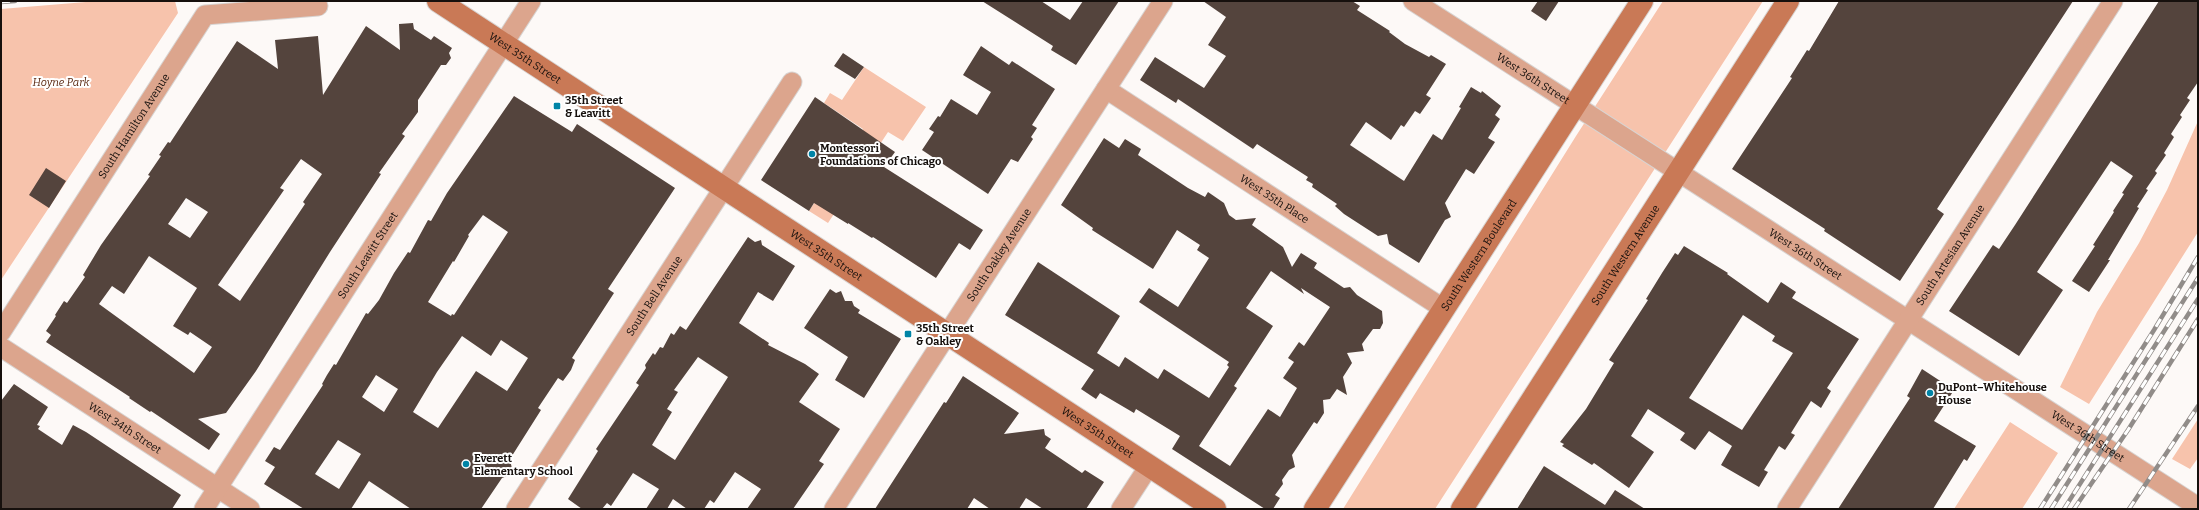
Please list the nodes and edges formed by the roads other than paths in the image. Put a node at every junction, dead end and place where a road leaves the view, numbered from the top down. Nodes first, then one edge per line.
1 (438, 1) edge
2 (531, 1) edge
3 (1163, 1) edge
4 (1412, 1) edge
5 (1642, 1) edge
6 (1788, 1) edge
7 (2114, 1) edge
8 (318, 6) dead end
9 (504, 45) junction
10 (792, 82) dead end
11 (1106, 89) junction
12 (1574, 106) junction
13 (1678, 172) junction
14 (722, 188) junction
15 (1444, 309) junction
16 (1908, 320) junction
17 (1, 332) edge
18 (947, 334) junction
19 (1, 347) edge
20 (1149, 466) junction
21 (217, 488) junction
22 (2198, 507) edge
23 (204, 509) edge
24 (250, 509) edge
25 (516, 509) edge
26 (834, 509) edge
27 (1121, 509) edge
28 (1214, 509) edge
29 (1315, 509) edge
30 (1462, 509) edge
31 (1786, 509) edge

1 - 9 main road, West 35th Street
2 - 9 street, South Leavitt Street
3 - 11 street, South Oakley Avenue
4 - 12 street, West 36th Street
5 - 12 main road, South Western Boulevard
6 - 13 main road, South Western Avenue
7 - 16 street, South Artesian Avenue
8 - 17 street, South Hamilton Avenue
9 - 14 main road, West 35th Street
9 - 21 street, South Leavitt Street
10 - 14 street, South Bell Avenue
11 - 15 street, West 35th Place
11 - 18 street, South Oakley Avenue
12 - 13 street, West 36th Street
12 - 15 main road, South Western Boulevard
13 - 16 street, West 36th Street
13 - 30 main road, South Western Avenue
14 - 18 main road, West 35th Street
14 - 25 street, South Bell Avenue
15 - 29 main road, South Western Boulevard
16 - 22 street, West 36th Street
16 - 31 street, South Artesian Avenue
18 - 20 main road, West 35th Street
18 - 26 street, South Oakley Avenue
19 - 21 street, West 34th Street
20 - 27 street
20 - 28 main road, West 35th Street
21 - 23 street, South Leavitt Street
21 - 24 street, West 34th Street

